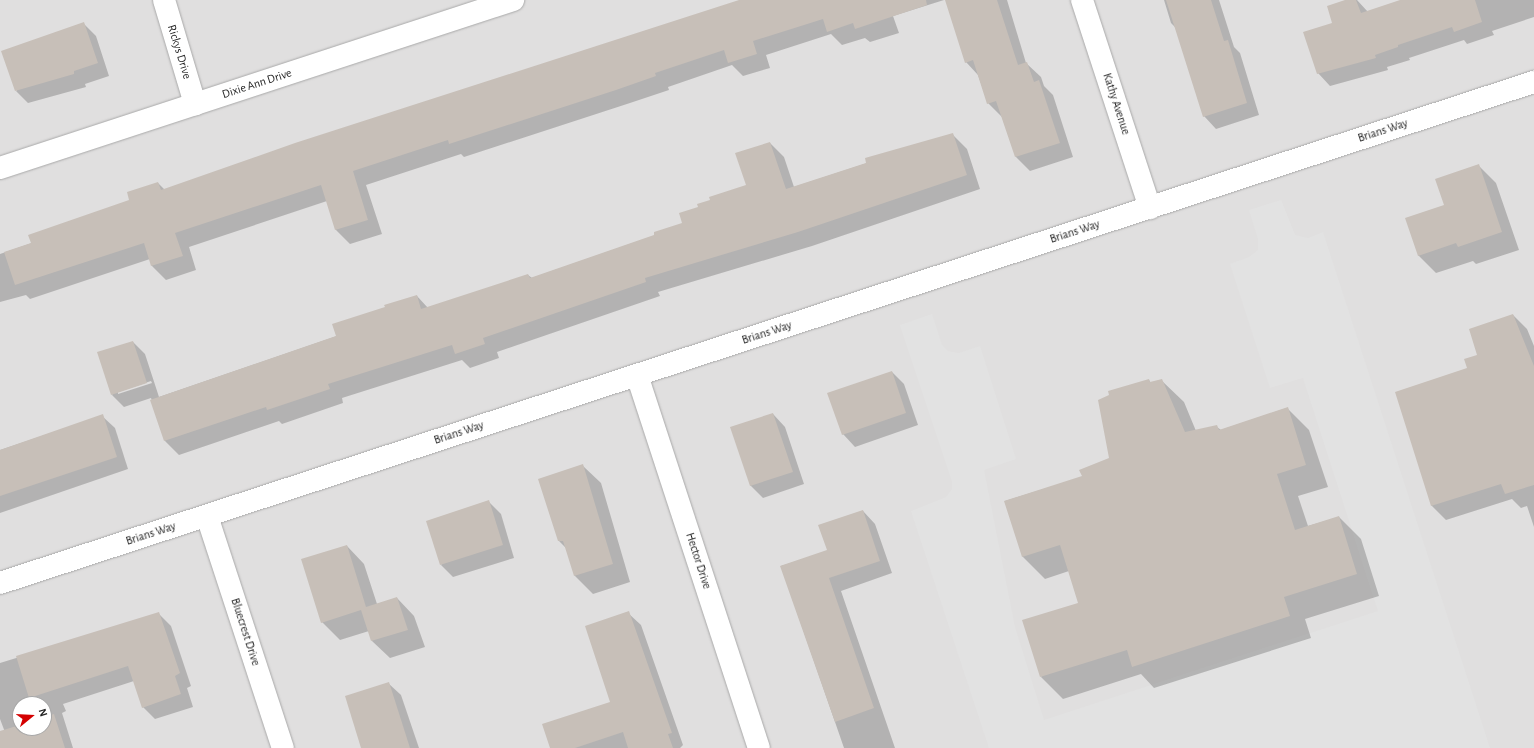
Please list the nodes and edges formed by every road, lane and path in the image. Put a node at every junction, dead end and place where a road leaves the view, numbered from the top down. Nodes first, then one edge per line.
1 (164, 0) edge
2 (513, 0) edge
3 (1082, 0) edge
4 (1533, 87) edge
5 (195, 104) junction
6 (0, 168) edge
7 (1150, 208) junction
8 (637, 375) junction
9 (207, 516) junction
10 (0, 583) edge
11 (283, 748) edge
12 (759, 748) edge

1 - 5 street, Rickys Drive
2 - 5 street, Dixie Ann Drive
3 - 7 street, Kathy Avenue
4 - 7 street, Brians Way
5 - 6 street, Dixie Ann Drive
7 - 8 street, Brians Way
8 - 9 street, Brians Way
8 - 12 street, Hector Drive
9 - 10 street, Brians Way
9 - 11 street, Bluecrest Drive

